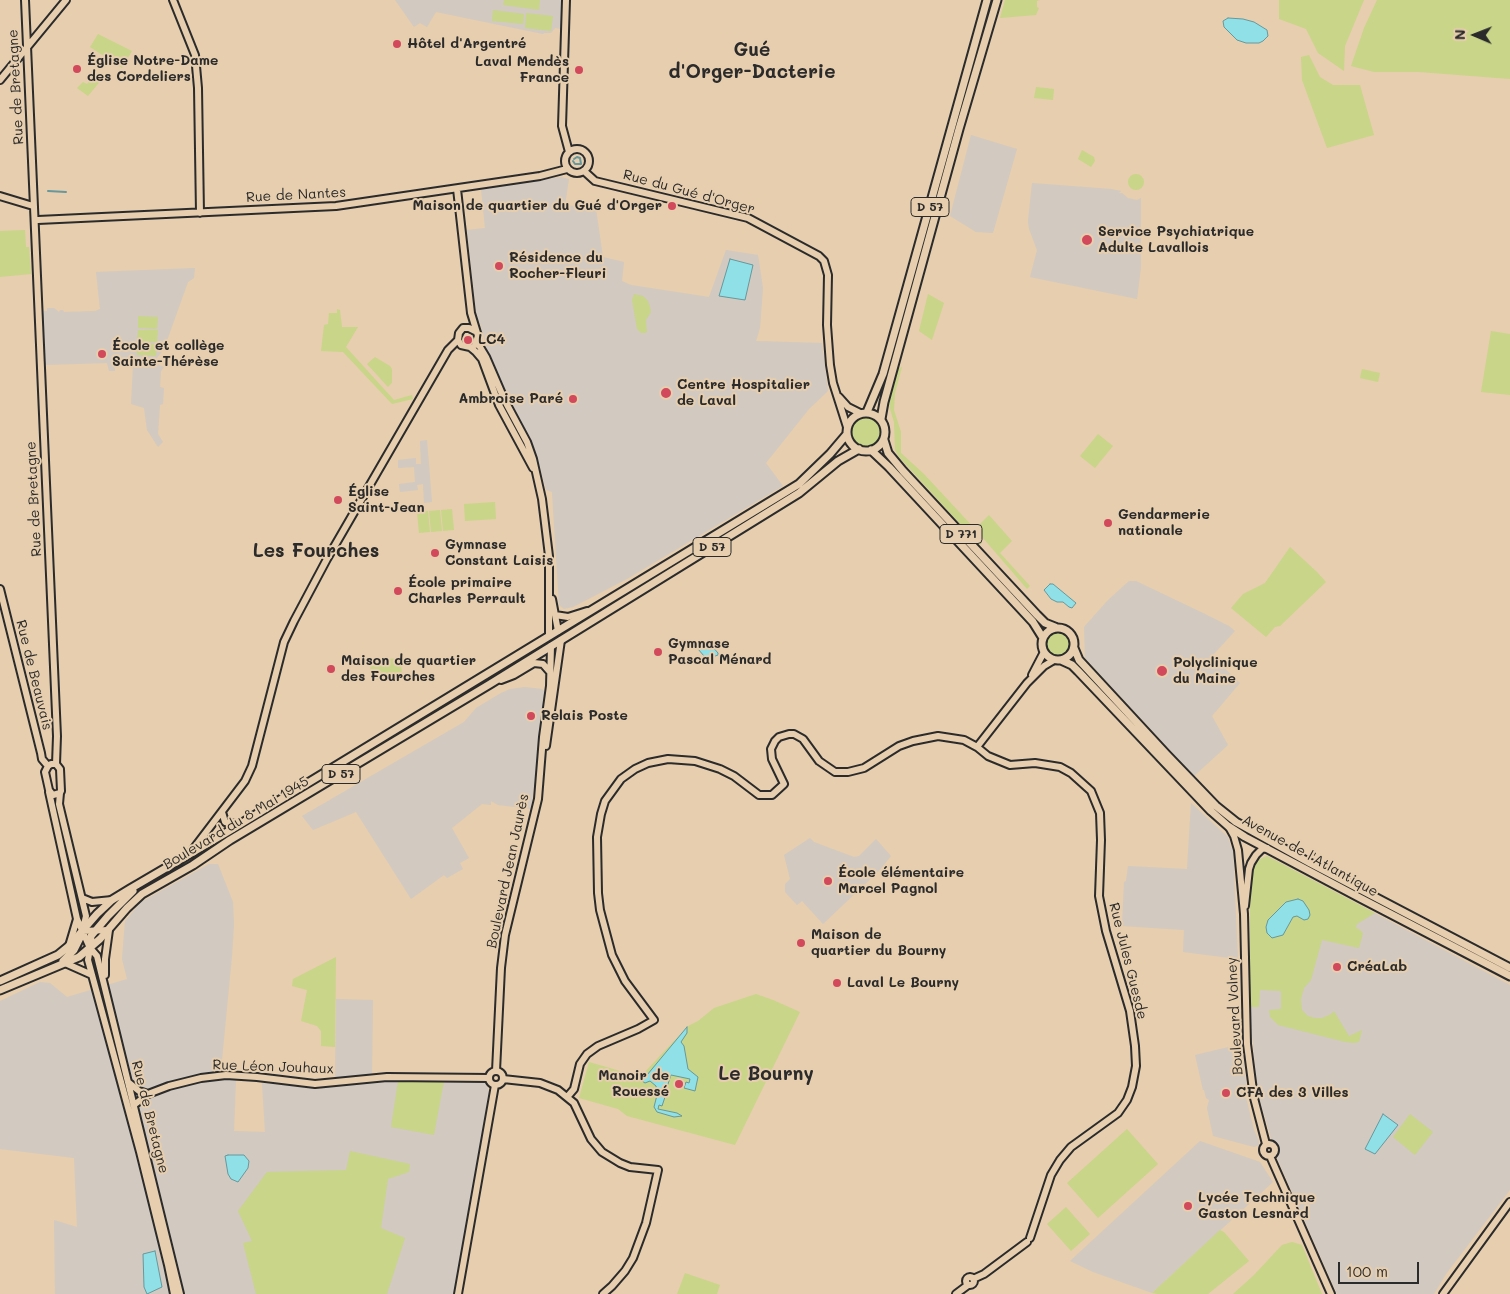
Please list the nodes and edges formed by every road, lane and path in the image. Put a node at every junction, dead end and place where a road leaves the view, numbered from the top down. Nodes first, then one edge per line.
1 (25, 0) edge
2 (66, 0) edge
3 (172, 0) edge
4 (566, 0) edge
5 (987, 0) edge
6 (997, 0) edge
7 (26, 47) junction
8 (0, 80) edge
9 (572, 150) junction
10 (568, 169) junction
11 (584, 171) junction
12 (457, 189) junction
13 (0, 196) edge
14 (33, 206) junction
15 (200, 212) junction
16 (38, 220) junction
17 (34, 232) junction
18 (471, 313) junction
19 (466, 328) junction
20 (475, 331) junction
21 (458, 340) junction
22 (477, 342) junction
23 (470, 348) junction
24 (838, 396) junction
25 (863, 413) junction
26 (882, 419) junction
27 (847, 430) junction
28 (884, 440) junction
29 (859, 450) junction
30 (871, 450) junction
31 (536, 473) junction
32 (550, 583) junction
33 (0, 589) edge
34 (606, 602) junction
35 (598, 607) junction
36 (555, 615) junction
37 (1055, 627) junction
38 (561, 636) junction
39 (1043, 638) junction
40 (550, 641) junction
41 (1074, 648) junction
42 (1044, 652) junction
43 (1057, 660) junction
44 (559, 663) junction
45 (550, 672) junction
46 (1027, 683) junction
47 (490, 684) junction
48 (977, 747) junction
49 (56, 764) junction
50 (48, 766) junction
51 (541, 767) junction
52 (50, 792) junction
53 (60, 793) junction
54 (222, 812) junction
55 (238, 825) junction
56 (1228, 826) junction
57 (1267, 848) junction
58 (191, 853) junction
59 (138, 886) junction
60 (82, 898) junction
61 (112, 900) junction
62 (1244, 914) junction
63 (77, 919) junction
64 (96, 930) junction
65 (109, 930) junction
66 (82, 931) junction
67 (69, 946) junction
68 (90, 948) junction
69 (62, 964) junction
70 (1510, 968) edge
71 (92, 976) junction
72 (1510, 976) edge
73 (0, 981) edge
74 (104, 985) junction
75 (0, 990) edge
76 (496, 1071) junction
77 (490, 1078) junction
78 (503, 1079) junction
79 (128, 1082) junction
80 (495, 1085) junction
81 (148, 1094) junction
82 (568, 1096) junction
83 (134, 1105) junction
84 (1510, 1202) edge
85 (174, 1294) edge
86 (180, 1294) edge
87 (458, 1294) edge
88 (603, 1294) edge
89 (956, 1294) edge
90 (1331, 1294) edge
91 (1442, 1294) edge

1 - 7 street, Rue de Bretagne
2 - 7 street
3 - 15 street
4 - 9 street
5 - 25 main road, D 57
6 - 26 main road, D 57
7 - 8 street
7 - 14 street, Rue de Bretagne
9 - 10 street
9 - 11 street
10 - 11 street
10 - 12 street, Rue de Nantes
11 - 24 street, Rue du Gué d'Orger
12 - 15 street, Rue de Nantes
12 - 18 street
13 - 14 street
14 - 16 street
14 - 17 street, Rue de Bretagne
15 - 16 street, Rue de Nantes
16 - 17 street, Rue de Bretagne
17 - 49 street, Rue de Bretagne
18 - 19 street
18 - 20 street
19 - 20 street
19 - 21 street
20 - 22 street
21 - 23 street
21 - 54 street
22 - 23 street
22 - 31 street
23 - 31 street
24 - 25 street
24 - 27 street, Rue du Gué d'Orger
25 - 26 main road
25 - 27 main road
26 - 28 main road
27 - 29 main road
27 - 34 main road, Boulevard du 8 Mai 1945 / D 57
28 - 30 main road
28 - 37 main road, D 771
29 - 30 main road
29 - 38 main road, Boulevard du 8 Mai 1945 / D 57
30 - 39 main road, D 771
31 - 32 street
32 - 36 street, Boulevard Jean Jaurès
32 - 40 street, Boulevard Jean Jaurès
33 - 50 street, Rue de Beauvais
34 - 35 main road, Boulevard du 8 Mai 1945 / D 57
34 - 38 main road
35 - 36 street
35 - 38 main road, Boulevard du 8 Mai 1945 / D 57
36 - 38 street, Boulevard Jean Jaurès
37 - 39 main road
37 - 41 main road
38 - 40 main road, Boulevard du 8 Mai 1945 / D 57
38 - 44 street, Boulevard Jean Jaurès
39 - 42 main road
40 - 44 street
40 - 45 street, Boulevard Jean Jaurès
40 - 47 main road, Boulevard du 8 Mai 1945
40 - 55 main road, Boulevard du 8 Mai 1945 / D 57
41 - 43 main road
41 - 70 main road, Avenue de l'Atlantique
42 - 43 main road
42 - 46 street
43 - 46 street
43 - 56 main road, Avenue de l'Atlantique
44 - 51 street, Boulevard Jean Jaurès
45 - 47 street
45 - 51 street, Boulevard Jean Jaurès
46 - 48 street
47 - 65 main road, Boulevard du 8 Mai 1945 / D 57
48 - 82 street, Rue Jules Guesde
48 - 89 street, Rue Jules Guesde
49 - 50 street
49 - 53 street, Rue de Bretagne
50 - 52 street, Rue de Bretagne
51 - 76 street, Boulevard Jean Jaurès
52 - 53 street
52 - 63 street, Rue de Bretagne
53 - 60 street, Rue de Bretagne
54 - 55 street
54 - 58 street
55 - 58 main road, Boulevard du 8 Mai 1945 / D 57
56 - 57 main road, Avenue de l'Atlantique
56 - 62 street, Boulevard Volney
57 - 62 street, Boulevard Volney
57 - 72 main road, Avenue de l'Atlantique
58 - 59 main road, Boulevard du 8 Mai 1945 / D 57
59 - 61 main road, Boulevard du 8 Mai 1945 / D 57
59 - 64 main road
60 - 61 street
60 - 66 street, Rue de Bretagne
61 - 66 main road, Boulevard du 8 Mai 1945 / D 57
62 - 90 street, Boulevard Volney
63 - 66 street, Rue de Bretagne
63 - 67 street
64 - 65 street
64 - 66 street
64 - 68 main road
65 - 68 main road, Boulevard du 8 Mai 1945 / D 57
65 - 74 street
66 - 67 main road
66 - 68 street, Rue de Bretagne
66 - 69 main road
67 - 73 main road
68 - 69 main road, Boulevard du 8 Mai 1945
68 - 71 street, Rue de Bretagne
68 - 74 street, Rue de Bretagne
69 - 71 street
69 - 75 main road, Boulevard du 8 Mai 1945
71 - 85 street, Rue de Bretagne
74 - 79 street, Rue de Bretagne
76 - 77 street
76 - 78 street
77 - 80 street
77 - 81 street, Rue Léon Jouhaux
78 - 80 street
78 - 82 street
79 - 81 street
79 - 83 street, Rue de Bretagne
80 - 87 street
81 - 83 street, Rue Léon Jouhaux
82 - 88 street
83 - 86 street, Rue de Bretagne
84 - 91 street

